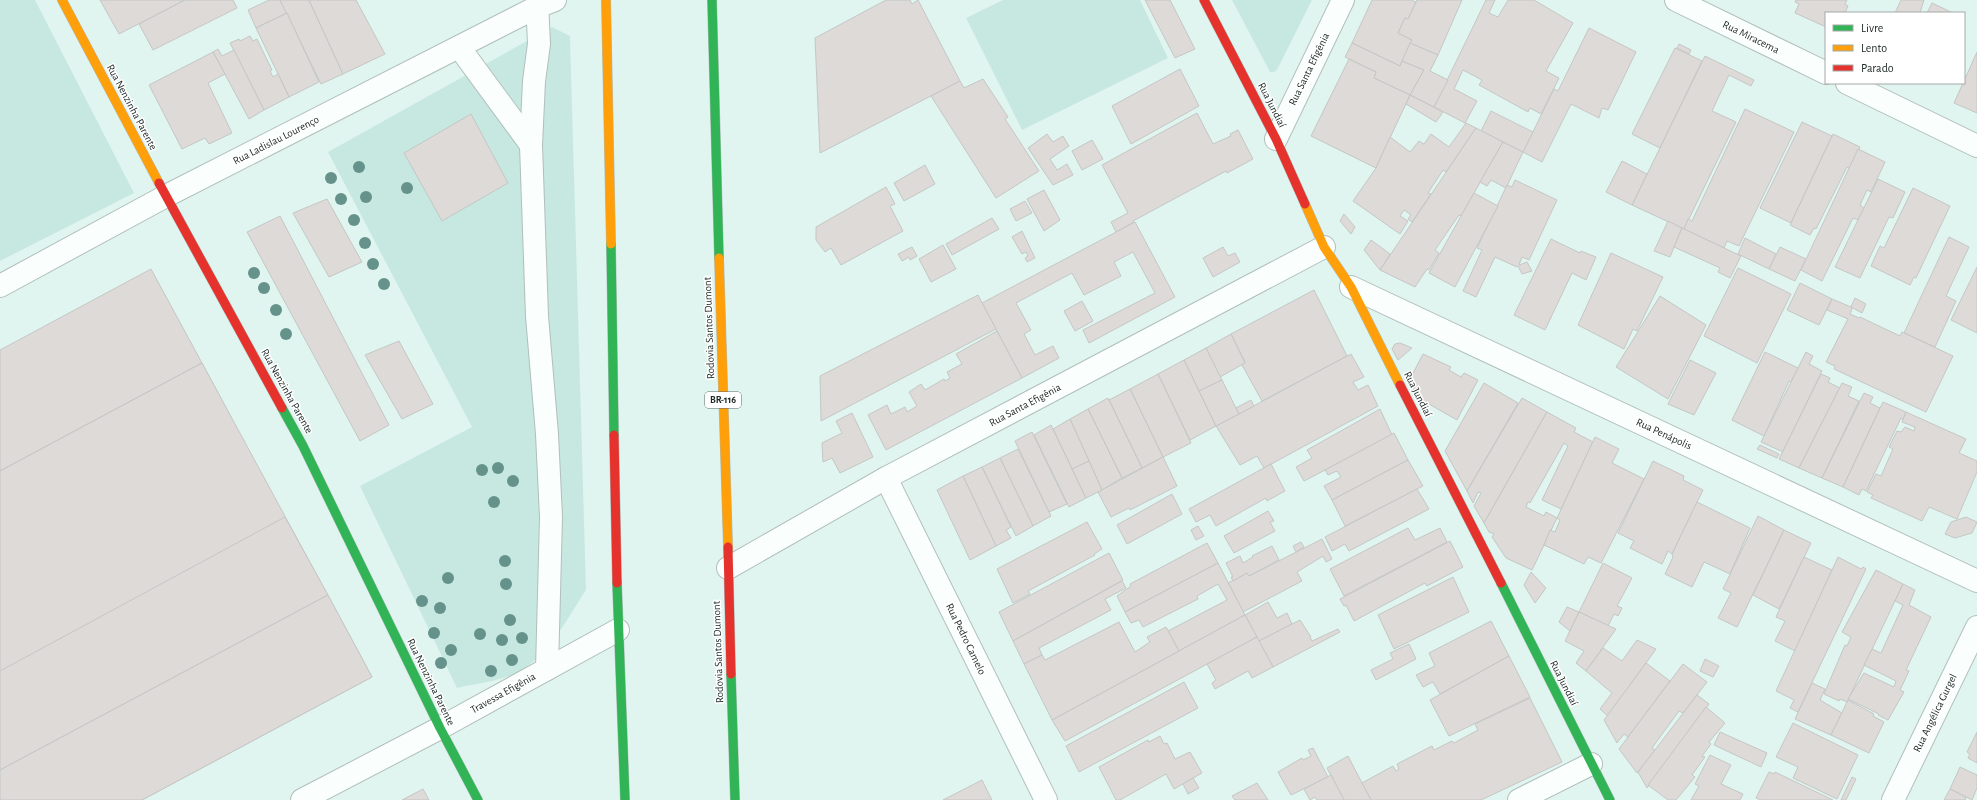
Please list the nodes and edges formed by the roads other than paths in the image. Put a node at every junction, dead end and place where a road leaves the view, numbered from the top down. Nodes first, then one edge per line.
1 (62, 0) edge
2 (606, 0) edge
3 (712, 0) edge
4 (1204, 0) edge
5 (1343, 0) edge
6 (1676, 0) edge
7 (543, 2) edge
8 (459, 47) junction
9 (1825, 73) edge
10 (1848, 84) edge
11 (1276, 139) junction
12 (532, 145) junction
13 (1977, 146) edge
14 (166, 196) junction
15 (1324, 247) junction
16 (0, 286) edge
17 (1351, 287) junction
18 (886, 478) junction
19 (728, 568) junction
20 (1977, 581) edge
21 (1977, 627) edge
22 (618, 630) junction
23 (547, 669) junction
24 (440, 728) junction
25 (1591, 764) junction
26 (302, 800) edge
27 (478, 800) edge
28 (625, 800) edge
29 (735, 800) edge
30 (1046, 800) edge
31 (1519, 800) edge
32 (1610, 800) edge
33 (1893, 800) edge

1 - 14 main road, Rua Nenzinha Parente
2 - 22 main road
3 - 19 main road, Rodovia Santos Dumont / BR-116
4 - 11 main road, Rua Jundiaí
5 - 11 street, Rua Santa Efigênia
6 - 9 street, Rua Miracema
7 - 8 street, Rua Ladislau Lourenço
7 - 12 street
8 - 12 street
8 - 14 street, Rua Ladislau Lourenço
10 - 13 street
11 - 15 main road, Rua Jundiaí
12 - 23 street
14 - 16 street, Rua Ladislau Lourenço
14 - 24 main road, Rua Nenzinha Parente
15 - 17 main road, Rua Jundiaí
15 - 18 street, Rua Santa Efigênia
17 - 20 street, Rua Penápolis
17 - 25 main road, Rua Jundiaí
18 - 19 street, Rua Santa Efigênia
18 - 30 street, Rua Pedro Camelo
19 - 29 main road, Rodovia Santos Dumont / BR-116
21 - 33 street, Rua Angélica Gurgel
22 - 23 street, Travessa Efigênia
22 - 28 main road
23 - 24 street, Travessa Efigênia
24 - 26 street, Travessa Efigênia
24 - 27 main road, Rua Nenzinha Parente
25 - 31 street
25 - 32 main road, Rua Jundiaí

